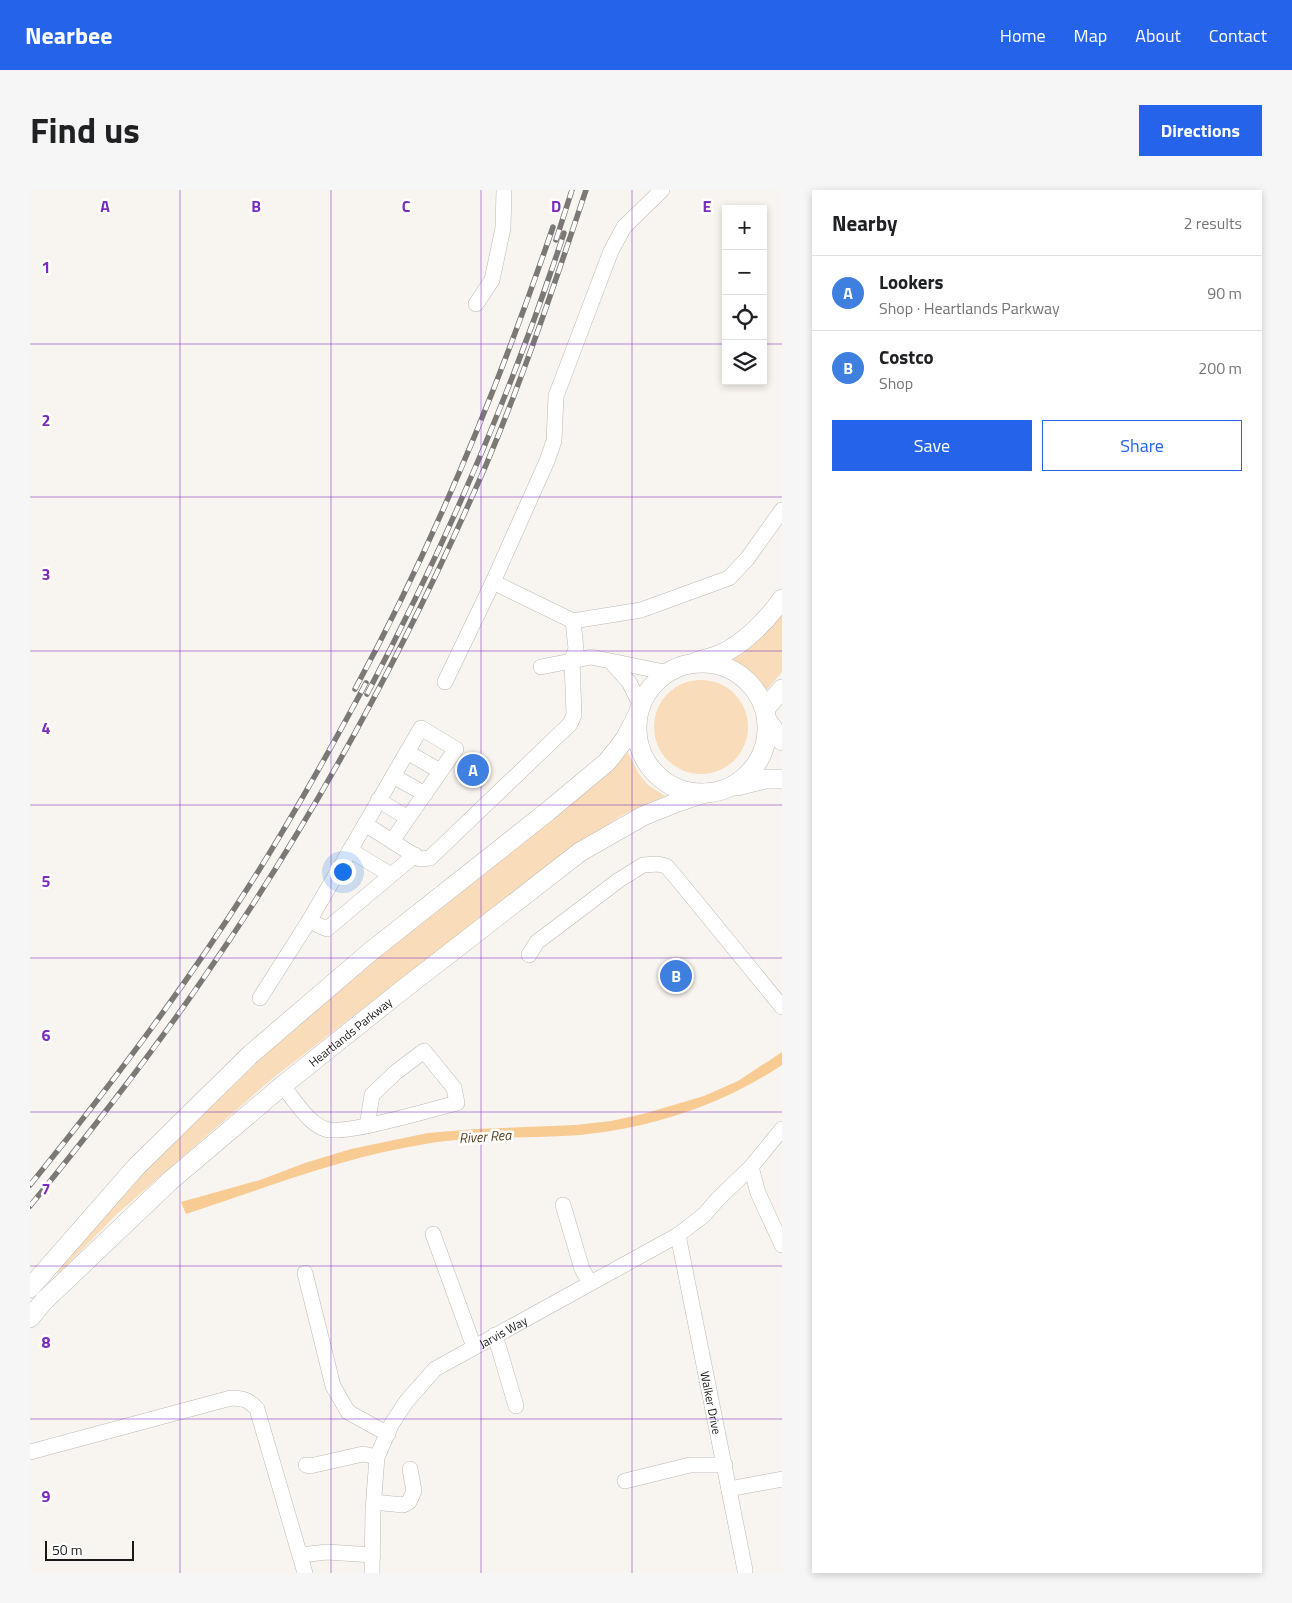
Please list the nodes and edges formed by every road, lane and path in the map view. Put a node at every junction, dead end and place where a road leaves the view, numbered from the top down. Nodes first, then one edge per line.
1 (504, 190) edge
2 (662, 190) edge
3 (476, 304) dead end
4 (782, 510) edge
5 (493, 582) junction
6 (782, 598) edge
7 (573, 622) junction
8 (572, 660) junction
9 (611, 662) junction
10 (541, 667) dead end
11 (676, 669) junction
12 (445, 682) dead end
13 (782, 689) edge
14 (640, 710) junction
15 (766, 714) junction
16 (782, 741) edge
17 (407, 752) junction
18 (440, 771) junction
19 (393, 776) junction
20 (782, 779) edge
21 (725, 789) junction
22 (705, 793) junction
23 (425, 794) junction
24 (378, 800) junction
25 (408, 818) junction
26 (365, 824) junction
27 (392, 841) junction
28 (350, 850) junction
29 (415, 855) junction
30 (391, 876) junction
31 (309, 920) junction
32 (529, 955) dead end
33 (260, 998) dead end
34 (782, 1007) edge
35 (282, 1086) junction
36 (366, 1126) junction
37 (782, 1129) edge
38 (751, 1167) junction
39 (563, 1206) dead end
40 (434, 1234) dead end
41 (678, 1235) junction
42 (782, 1245) edge
43 (305, 1273) dead end
44 (590, 1283) junction
45 (30, 1288) edge
46 (30, 1318) edge
47 (495, 1335) junction
48 (474, 1347) junction
49 (516, 1406) dead end
50 (388, 1434) junction
51 (30, 1452) edge
52 (377, 1456) junction
53 (306, 1465) dead end
54 (725, 1465) junction
55 (410, 1468) dead end
56 (782, 1479) edge
57 (625, 1481) dead end
58 (730, 1489) junction
59 (374, 1502) junction
60 (300, 1554) junction
61 (373, 1555) junction
62 (745, 1570) dead end
63 (305, 1573) edge
64 (372, 1573) edge

1 - 3 street
2 - 5 street
4 - 7 street
5 - 7 street
5 - 12 street
6 - 11 main road
7 - 8 street
8 - 9 street
8 - 10 street
8 - 29 street
9 - 11 street
9 - 14 street
11 - 14 main road
11 - 15 main road
13 - 15 main road
14 - 22 main road
14 - 45 main road
15 - 16 main road
15 - 21 main road
17 - 18 street
17 - 18 street
17 - 19 street
18 - 23 street
19 - 23 street
19 - 24 street
20 - 21 main road
21 - 22 main road
22 - 35 main road, Heartlands Parkway
23 - 25 street
24 - 25 street
24 - 26 street
25 - 27 street
26 - 27 street
26 - 28 street
27 - 29 street
28 - 30 street
28 - 31 street
29 - 30 street
30 - 31 street
31 - 33 street
32 - 34 street
35 - 36 street
35 - 46 main road, Heartlands Parkway
36 - 36 street
37 - 38 street, Jarvis Way
38 - 41 street, Jarvis Way
38 - 42 street
39 - 44 street
40 - 48 street
41 - 44 street, Jarvis Way
41 - 54 street, Walker Drive
43 - 50 street
44 - 47 street, Jarvis Way
47 - 48 street, Jarvis Way
47 - 49 street
48 - 50 street, Jarvis Way
50 - 52 street, Jarvis Way
51 - 60 street
52 - 53 street
52 - 59 street, Jarvis Way
54 - 57 street
54 - 58 street, Walker Drive
55 - 59 street
56 - 58 street
58 - 62 street, Walker Drive
59 - 61 street, Jarvis Way
60 - 61 street
60 - 63 street
61 - 64 street, Jarvis Way

